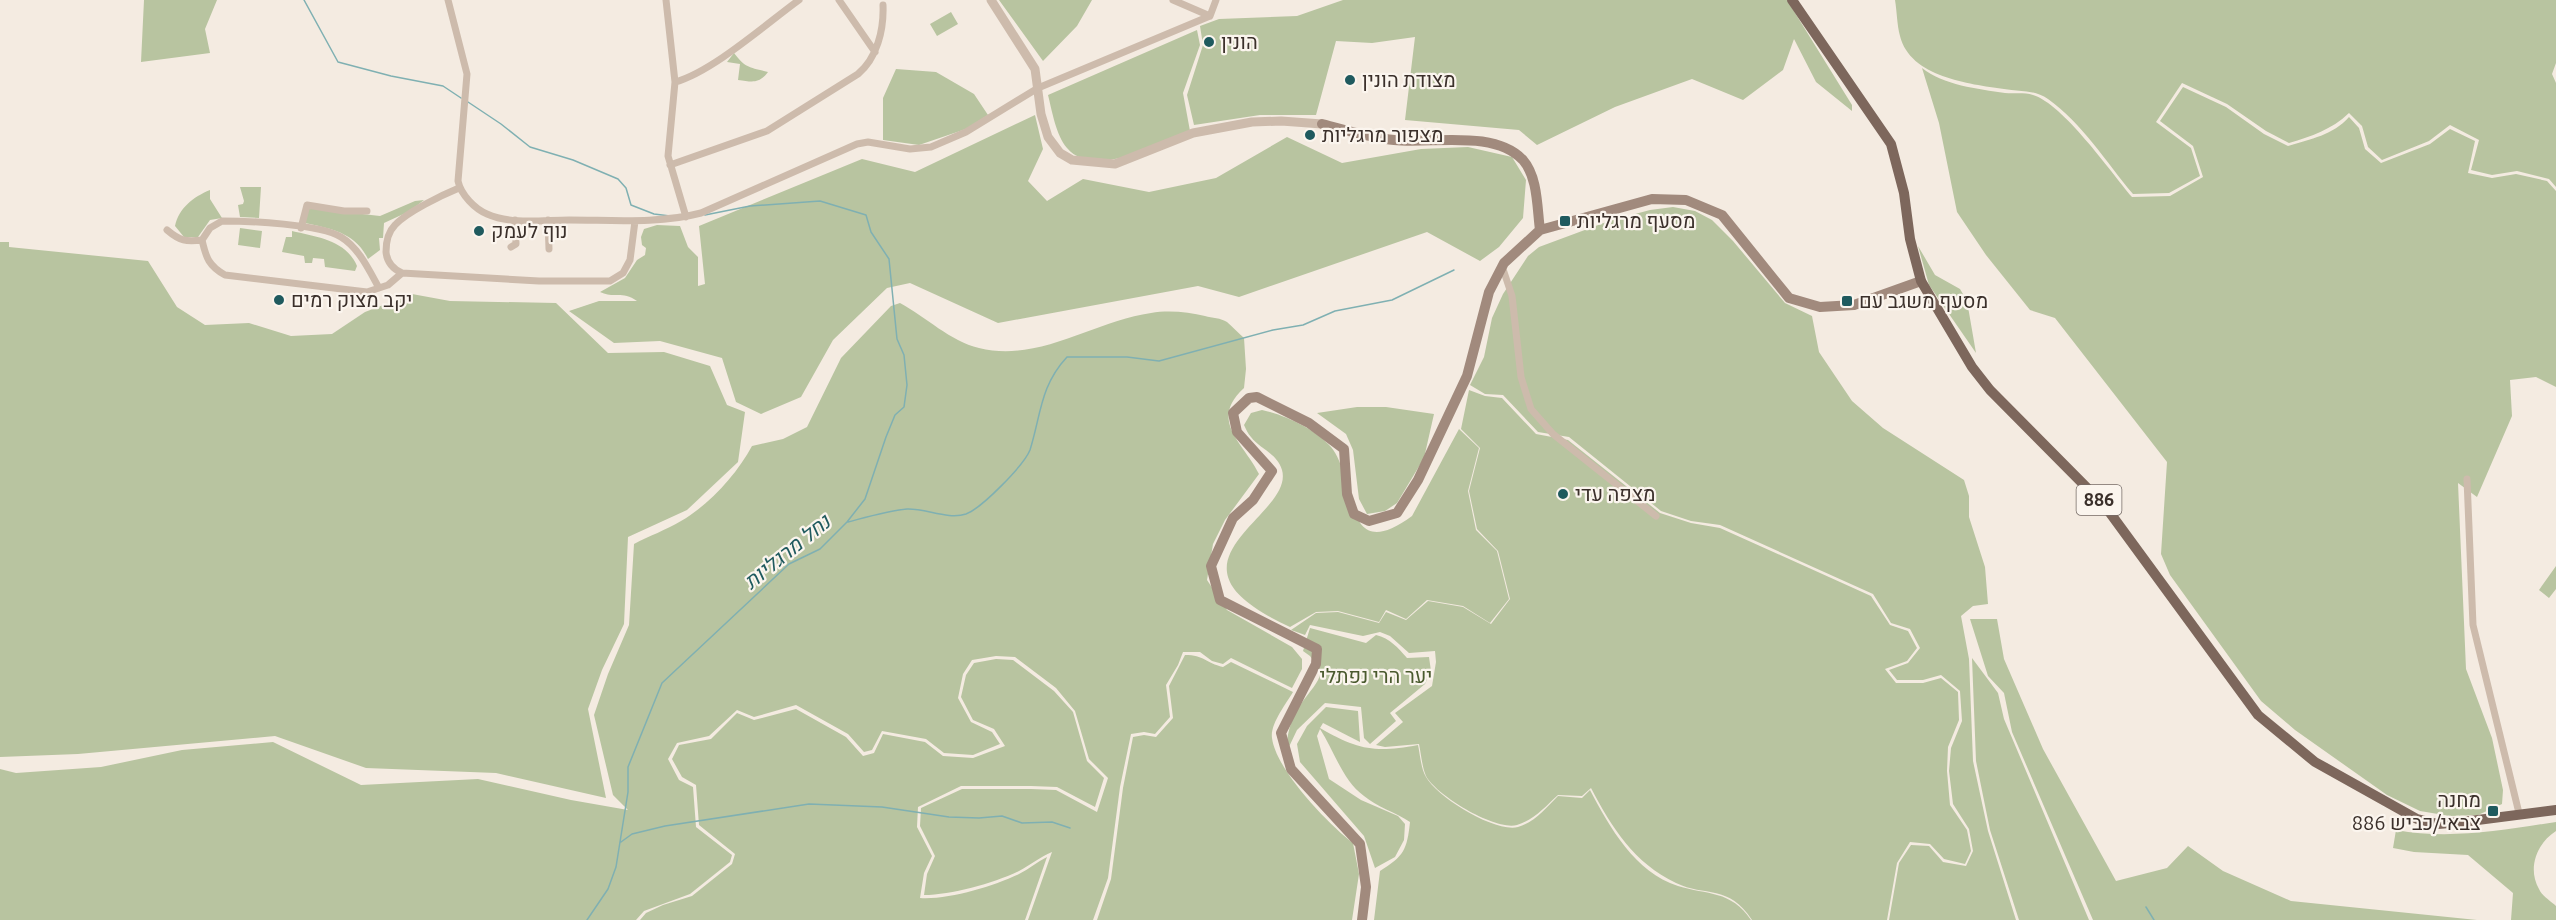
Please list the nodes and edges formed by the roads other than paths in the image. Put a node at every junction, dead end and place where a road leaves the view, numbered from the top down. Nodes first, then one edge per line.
1 (448, 0) edge
2 (666, 0) edge
3 (799, 0) edge
4 (839, 0) edge
5 (991, 0) edge
6 (1173, 0) edge
7 (1216, 0) edge
8 (1792, 0) edge
9 (883, 5) dead end
10 (1210, 16) junction
11 (875, 51) junction
12 (675, 82) junction
13 (1038, 88) junction
14 (1322, 124) joint
15 (670, 165) junction
16 (459, 188) junction
17 (367, 211) dead end
18 (686, 217) junction
19 (516, 220) junction
20 (548, 220) junction
21 (635, 220) junction
22 (301, 228) junction
23 (167, 230) dead end
24 (1540, 231) junction
25 (202, 240) junction
26 (512, 247) dead end
27 (549, 249) dead end
28 (1502, 266) junction
29 (402, 273) junction
30 (1921, 281) junction
31 (379, 288) junction
32 (2468, 479) dead end
33 (1656, 516) dead end
34 (2556, 810) edge
35 (2519, 813) junction
36 (1362, 920) edge

1 - 16 street
2 - 12 street
3 - 12 street
4 - 11 street
5 - 13 street
6 - 10 street
7 - 10 street
8 - 30 main road, 886
9 - 11 street
10 - 13 street
11 - 15 street
12 - 15 street
13 - 14 street
13 - 18 street
14 - 24 main road
15 - 18 street
16 - 19 street
16 - 29 street
17 - 22 street
18 - 21 street
19 - 20 street
19 - 26 street
20 - 21 street
20 - 27 street
21 - 29 street
22 - 25 street
22 - 31 street
23 - 25 street
24 - 28 main road
24 - 30 main road
25 - 31 street
28 - 33 street
28 - 36 main road
29 - 31 street
30 - 35 main road, 886
32 - 35 street
34 - 35 main road, 886

